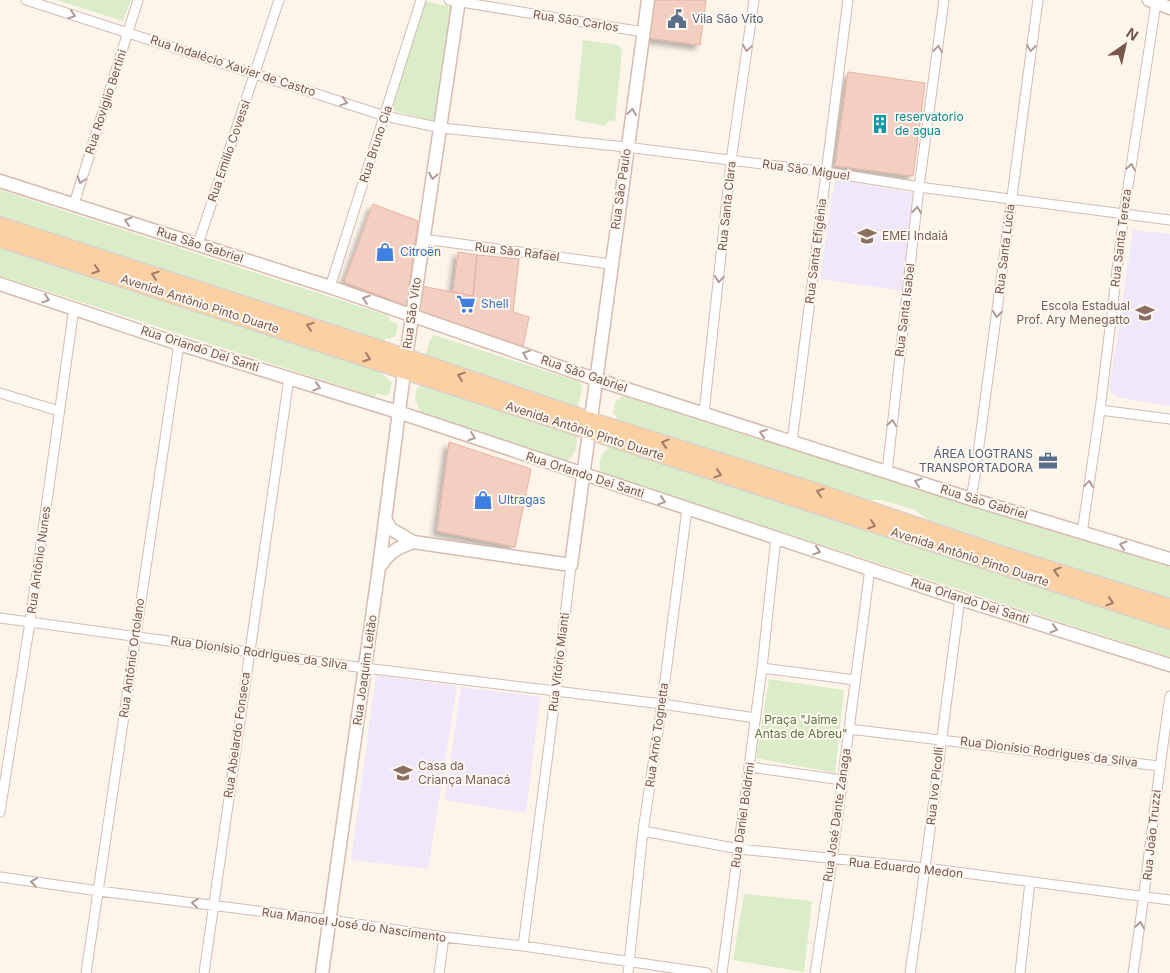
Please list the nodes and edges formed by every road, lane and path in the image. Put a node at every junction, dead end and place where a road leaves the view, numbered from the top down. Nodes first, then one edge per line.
1 (26, 0) edge
2 (138, 0) edge
3 (279, 0) edge
4 (421, 0) edge
5 (648, 0) edge
6 (754, 0) edge
7 (848, 0) edge
8 (944, 0) edge
9 (1038, 0) edge
10 (456, 1) edge
11 (1152, 1) edge
12 (1170, 8) edge
13 (128, 32) junction
14 (643, 32) junction
15 (255, 74) junction
16 (385, 116) junction
17 (441, 128) junction
18 (626, 147) junction
19 (731, 161) junction
20 (826, 172) junction
21 (0, 181) edge
22 (920, 187) junction
23 (1012, 199) junction
24 (74, 204) junction
25 (1124, 213) junction
26 (1170, 220) edge
27 (0, 226) edge
28 (0, 239) edge
29 (423, 239) junction
30 (198, 244) junction
31 (611, 264) junction
32 (0, 284) edge
33 (330, 287) junction
34 (74, 308) junction
35 (412, 315) junction
36 (179, 344) junction
37 (405, 364) junction
38 (289, 378) junction
39 (595, 379) junction
40 (0, 394) edge
41 (1100, 410) junction
42 (59, 411) junction
43 (398, 412) junction
44 (704, 413) junction
45 (1170, 419) edge
46 (589, 426) junction
47 (792, 442) junction
48 (886, 472) junction
49 (583, 475) junction
50 (971, 498) junction
51 (687, 509) junction
52 (385, 519) junction
53 (1082, 533) junction
54 (776, 537) junction
55 (413, 542) junction
56 (1170, 559) edge
57 (571, 565) junction
58 (379, 567) junction
59 (870, 568) junction
60 (960, 599) junction
61 (1170, 607) edge
62 (0, 618) edge
63 (1170, 621) edge
64 (30, 622) junction
65 (135, 636) junction
66 (249, 651) junction
67 (1170, 665) edge
68 (365, 668) junction
69 (762, 668) junction
70 (855, 680) junction
71 (556, 691) junction
72 (1170, 696) edge
73 (662, 704) junction
74 (756, 718) junction
75 (849, 729) junction
76 (940, 739) junction
77 (1159, 766) junction
78 (750, 767) junction
79 (842, 780) junction
80 (0, 812) edge
81 (643, 832) junction
82 (739, 849) junction
83 (832, 860) junction
84 (926, 868) junction
85 (0, 877) edge
86 (1030, 882) junction
87 (99, 891) junction
88 (1144, 896) junction
89 (1170, 900) edge
90 (213, 906) junction
91 (330, 920) junction
92 (444, 937) junction
93 (523, 946) junction
94 (630, 961) junction
95 (86, 973) edge
96 (204, 973) edge
97 (322, 973) edge
98 (439, 973) edge
99 (628, 973) edge
100 (707, 973) edge
101 (722, 973) edge
102 (814, 973) edge
103 (910, 973) edge
104 (1020, 973) edge
105 (1133, 973) edge

1 -> 13 street, Rua Indalécio Xavier de Castro
2 - 13 street, Rua Roviglio Bertini
3 - 15 street, Rua Emílio Covessi
4 - 16 street, Rua Bruno Cia
5 - 14 main road, Rua São Paulo
6 -> 19 street, Rua Santa Clara
7 - 20 street, Rua Santa Efigênia
22 -> 8 street, Rua Santa Isabel
9 -> 23 street, Rua Santa Lúcia
10 - 14 street, Rua São Carlos
10 - 17 main road, Rua São Vito
11 - 12 main road
25 -> 11 street, Rua Santa Tereza
13 - 15 street, Rua Indalécio Xavier de Castro
13 -> 24 street, Rua Roviglio Bertini
18 -> 14 main road, Rua São Paulo
15 -> 16 street, Rua Indalécio Xavier de Castro
15 - 30 street, Rua Emílio Covessi
16 - 17 street, Rua Indalécio Xavier de Castro
16 - 33 street, Rua Bruno Cia
17 - 18 street, Rua São Miguel
17 -> 29 main road, Rua São Vito
18 - 19 street, Rua São Miguel
18 - 31 main road, Rua São Paulo
19 - 20 street, Rua São Miguel
19 -> 44 street, Rua Santa Clara
20 - 22 street, Rua São Miguel
20 - 47 street, Rua Santa Efigênia
21 - 24 main road, Rua São Gabriel
22 - 23 street, Rua São Miguel
48 -> 22 street, Rua Santa Isabel
23 - 25 street, Rua São Miguel
23 -> 50 street, Rua Santa Lúcia
30 -> 24 main road, Rua São Gabriel
25 - 26 street, Rua São Miguel
25 - 41 street, Rua Santa Tereza
37 -> 27 main road, Avenida Antônio Pinto Duarte
28 -> 37 main road, Avenida Antônio Pinto Duarte
29 - 31 street, Rua São Rafael
29 - 35 main road, Rua São Vito
30 - 33 main road, Rua São Gabriel
31 - 39 main road, Rua São Paulo
32 -> 34 main road, Rua Orlando Dei Santi
35 -> 33 main road, Rua São Gabriel
34 - 36 main road, Rua Orlando Dei Santi
34 - 42 street, Rua Antônio Nunes
35 - 37 main road, Rua São Vito
39 -> 35 main road, Rua São Gabriel
36 - 38 main road, Rua Orlando Dei Santi
36 - 65 street, Rua Antônio Ortolano
37 - 43 main road, Rua São Vito
37 - 46 main road, Avenida Antônio Pinto Duarte
38 -> 43 main road, Rua Orlando Dei Santi
38 - 66 street, Rua Abelardo Fonseca
39 - 44 main road, Rua São Gabriel
39 - 46 main road, Rua Vitório Mianti
40 - 42 street
41 - 45 street
53 -> 41 street, Rua Santa Tereza
42 - 64 street, Rua Antônio Nunes
43 -> 49 main road, Rua Orlando Dei Santi
43 - 52 main road, Rua São Vito
47 -> 44 main road, Rua São Gabriel
46 - 49 main road, Rua Vitório Mianti
61 -> 46 main road, Avenida Antônio Pinto Duarte
46 -> 63 main road, Avenida Antônio Pinto Duarte
47 - 48 main road, Rua São Gabriel
50 -> 48 main road, Rua São Gabriel
49 -> 51 main road, Rua Orlando Dei Santi
49 - 57 main road, Rua Vitório Mianti
50 - 53 main road, Rua São Gabriel
51 - 54 main road, Rua Orlando Dei Santi
51 - 73 street, Rua Arnô Tognetta
52 - 55 main road
52 - 58 main road, Rua São Vito
56 -> 53 main road, Rua São Gabriel
54 -> 59 main road, Rua Orlando Dei Santi
54 - 69 street, Rua Daniel Boldrini
55 - 57 main road
55 - 58 main road
57 - 71 street, Rua Vitório Mianti
58 - 68 main road, Rua Joaquim Leitão
59 - 60 main road, Rua Orlando Dei Santi
59 - 70 street, Rua José Dante Zanaga
60 -> 67 main road, Rua Orlando Dei Santi
60 - 76 street, Rua Ivo Picolli
62 - 64 street, Rua Dionísio Rodrigues da Silva
64 - 65 street, Rua Dionísio Rodrigues da Silva
64 - 80 street, Rua Antônio Nunes
65 - 66 street, Rua Dionísio Rodrigues da Silva
65 - 87 street, Rua Antônio Ortolano
66 - 68 street, Rua Dionísio Rodrigues da Silva
66 - 90 street, Rua Abelardo Fonseca
68 - 71 street, Rua Dionísio Rodrigues da Silva
68 - 91 main road, Rua Joaquim Leitão
69 - 70 street
69 - 74 street, Rua Daniel Boldrini
70 - 75 street, Rua José Dante Zanaga
71 - 73 street, Rua Dionísio Rodrigues da Silva
71 - 93 street, Rua Vitório Mianti
72 - 77 street, Rua João Truzzi
73 - 74 street, Rua Dionísio Rodrigues da Silva
73 - 81 street, Rua Arnô Tognetta
74 - 78 street, Rua Daniel Boldrini
75 - 76 street, Rua Dionísio Rodrigues da Silva
75 - 79 street, Rua José Dante Zanaga
76 - 77 street, Rua Dionísio Rodrigues da Silva
76 - 84 street, Rua Ivo Picolli
77 - 88 street, Rua João Truzzi
78 - 79 street
78 - 82 street, Rua Daniel Boldrini
79 - 83 street, Rua José Dante Zanaga
81 - 82 street, Rua Eduardo Medon
81 - 94 street, Rua Arnô Tognetta
82 - 83 street, Rua Eduardo Medon
82 - 101 street, Rua Daniel Boldrini
83 - 84 street, Rua Eduardo Medon
83 - 102 street, Rua José Dante Zanaga
84 - 86 street, Rua Eduardo Medon
84 - 103 street, Rua Ivo Picolli
87 -> 85 street, Rua Manoel José do Nascimento
86 - 88 street, Rua Eduardo Medon
86 - 104 street
90 -> 87 street, Rua Manoel José do Nascimento
87 - 95 street, Rua Antônio Ortolano
88 - 89 street, Rua Eduardo Medon
105 -> 88 street, Rua João Truzzi
90 - 91 street, Rua Manoel José do Nascimento
90 - 96 street, Rua Abelardo Fonseca
91 - 92 street, Rua Manoel José do Nascimento
91 - 97 main road, Rua Joaquim Leitão
92 - 93 street, Rua Manoel José do Nascimento
92 - 98 street
93 - 94 street, Rua Manoel José do Nascimento
94 - 99 street, Rua Arnô Tognetta
94 - 100 street, Rua Manoel José do Nascimento

